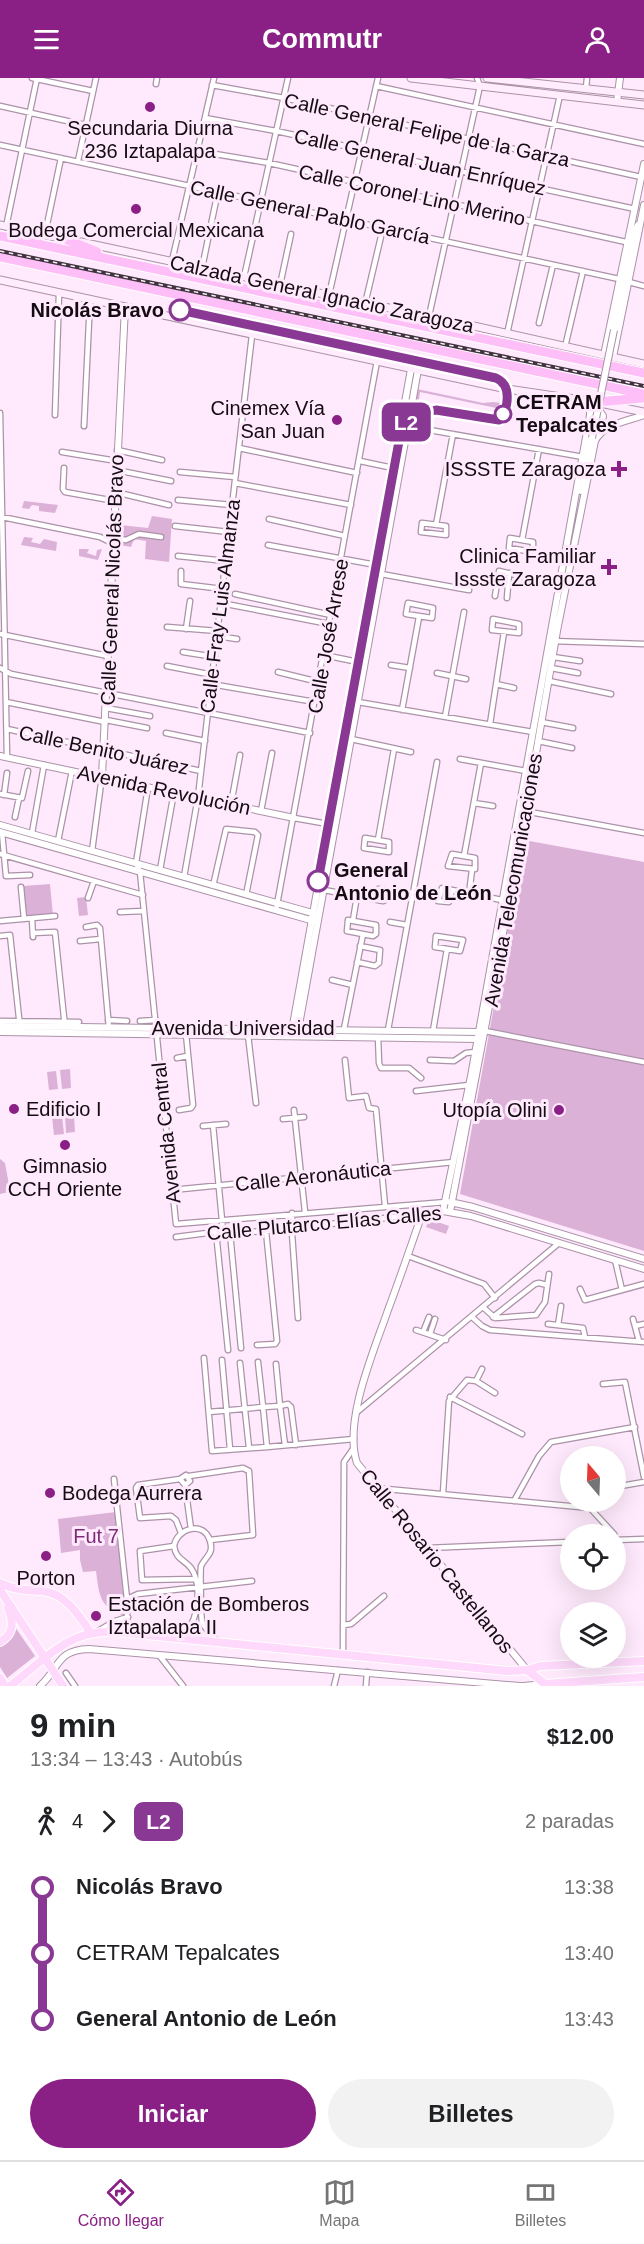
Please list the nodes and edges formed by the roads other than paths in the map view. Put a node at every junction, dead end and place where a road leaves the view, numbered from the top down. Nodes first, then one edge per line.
1 (35, 78) edge
2 (96, 78) edge
3 (214, 78) edge
4 (288, 78) edge
5 (378, 78) edge
6 (411, 78) edge
7 (477, 78) edge
8 (487, 78) edge
9 (587, 78) edge
10 (620, 78) edge
11 (516, 79) edge
12 (557, 81) edge
13 (212, 85) junction
14 (376, 86) junction
15 (480, 86) junction
16 (586, 88) junction
17 (93, 91) junction
18 (619, 92) junction
19 (560, 95) junction
20 (644, 95) edge
21 (284, 98) junction
22 (617, 102) junction
23 (644, 105) edge
24 (0, 106) edge
25 (475, 108) junction
26 (30, 112) junction
27 (369, 117) junction
28 (204, 118) junction
29 (85, 125) junction
30 (553, 125) junction
31 (276, 131) junction
32 (468, 138) junction
33 (0, 144) edge
34 (644, 144) edge
35 (22, 149) junction
36 (362, 150) junction
37 (197, 151) junction
38 (547, 156) junction
39 (61, 158) junction
40 (78, 161) junction
41 (269, 163) junction
42 (644, 164) edge
43 (461, 171) junction
44 (641, 177) junction
45 (354, 183) junction
46 (190, 186) junction
47 (540, 189) junction
48 (218, 191) junction
49 (261, 200) junction
50 (453, 204) junction
51 (635, 209) junction
52 (644, 210) edge
53 (346, 219) junction
54 (632, 219) junction
55 (640, 219) junction
56 (533, 221) junction
57 (3, 226) edge
58 (382, 228) junction
59 (45, 234) junction
60 (291, 234) dead end
61 (633, 235) junction
62 (0, 236) edge
63 (65, 239) junction
64 (445, 241) junction
65 (626, 242) junction
66 (0, 257) edge
67 (524, 258) junction
68 (172, 261) junction
69 (122, 262) junction
70 (553, 265) junction
71 (202, 268) junction
72 (583, 271) junction
73 (244, 277) junction
74 (619, 279) junction
75 (0, 280) edge
76 (629, 282) junction
77 (280, 285) junction
78 (644, 286) edge
79 (59, 293) junction
80 (329, 296) junction
81 (90, 300) junction
82 (365, 304) junction
83 (125, 307) junction
84 (429, 316) junction
85 (380, 317) junction
86 (539, 323) dead end
87 (461, 324) junction
88 (252, 334) junction
89 (507, 334) junction
90 (607, 338) junction
91 (616, 340) junction
92 (565, 346) junction
93 (604, 355) junction
94 (613, 357) junction
95 (377, 361) junction
96 (644, 364) edge
97 (415, 370) junction
98 (644, 373) edge
99 (644, 396) edge
100 (581, 400) junction
101 (595, 402) junction
102 (0, 413) edge
103 (644, 414) edge
104 (55, 415) dead end
105 (590, 415) junction
106 (84, 426) dead end
107 (405, 426) junction
108 (453, 434) junction
109 (594, 437) junction
110 (239, 448) junction
111 (539, 449) junction
112 (117, 450) junction
113 (62, 452) dead end
114 (583, 457) junction
115 (162, 460) dead end
116 (360, 460) junction
117 (117, 461) junction
118 (64, 468) dead end
119 (393, 468) junction
120 (116, 470) junction
121 (180, 472) dead end
122 (357, 473) junction
123 (235, 477) junction
124 (171, 481) dead end
125 (235, 483) junction
126 (116, 492) junction
127 (178, 500) dead end
128 (115, 501) junction
129 (169, 505) dead end
130 (232, 505) junction
131 (351, 505) junction
132 (2, 517) junction
133 (268, 519) dead end
134 (436, 525) junction
135 (175, 526) dead end
136 (229, 532) junction
137 (345, 536) junction
138 (100, 537) junction
139 (161, 537) dead end
140 (114, 538) junction
141 (522, 540) junction
142 (268, 545) dead end
143 (570, 547) junction
144 (178, 556) dead end
145 (342, 557) junction
146 (226, 561) junction
147 (376, 565) junction
148 (181, 571) dead end
149 (509, 573) junction
150 (381, 574) junction
151 (497, 584) junction
152 (191, 585) junction
153 (560, 585) junction
154 (507, 586) junction
155 (222, 589) junction
156 (469, 590) dead end
157 (190, 592) dead end
158 (235, 594) dead end
159 (495, 596) dead end
160 (507, 598) dead end
161 (190, 601) dead end
162 (221, 603) junction
163 (464, 612) dead end
164 (331, 615) junction
165 (419, 617) junction
166 (329, 624) junction
167 (167, 627) dead end
168 (186, 629) junction
169 (504, 632) junction
170 (217, 634) junction
171 (2, 635) edge
172 (237, 639) dead end
173 (552, 641) junction
174 (644, 644) edge
175 (183, 652) dead end
176 (324, 655) junction
177 (108, 656) junction
178 (215, 657) junction
179 (553, 657) junction
180 (580, 661) dead end
181 (358, 662) junction
182 (391, 665) dead end
183 (167, 666) dead end
184 (410, 668) junction
185 (551, 668) junction
186 (3, 669) edge
187 (278, 672) dead end
188 (437, 673) dead end
189 (578, 673) dead end
190 (213, 675) junction
191 (452, 675) junction
192 (466, 679) dead end
193 (549, 681) junction
194 (319, 682) junction
195 (212, 684) junction
196 (496, 684) junction
197 (514, 688) dead end
198 (106, 692) junction
199 (611, 694) dead end
200 (6, 702) junction
201 (315, 702) junction
202 (357, 702) junction
203 (106, 708) junction
204 (402, 710) junction
205 (208, 712) junction
206 (150, 716) dead end
207 (445, 717) junction
208 (7, 721) junction
209 (106, 721) junction
210 (541, 722) junction
211 (0, 723) edge
212 (489, 724) junction
213 (147, 728) dead end
214 (573, 728) dead end
215 (7, 729) junction
216 (533, 732) junction
217 (166, 733) dead end
218 (310, 733) junction
219 (351, 739) junction
220 (205, 741) junction
221 (538, 741) junction
222 (572, 748) dead end
223 (104, 749) junction
224 (394, 749) junction
225 (411, 752) dead end
226 (272, 753) dead end
227 (240, 755) dead end
228 (3, 756) edge
229 (460, 759) dead end
230 (437, 762) dead end
231 (481, 763) junction
232 (44, 765) junction
233 (28, 771) dead end
234 (72, 771) junction
235 (201, 771) junction
236 (526, 771) junction
237 (7, 773) dead end
238 (102, 776) junction
239 (148, 787) junction
240 (174, 792) junction
241 (2, 794) edge
242 (198, 797) junction
243 (19, 798) junction
244 (474, 803) junction
245 (231, 804) junction
246 (494, 807) dead end
247 (261, 811) junction
248 (522, 811) junction
249 (15, 817) dead end
250 (294, 818) junction
251 (328, 824) junction
252 (520, 825) junction
253 (0, 829) edge
254 (32, 833) junction
255 (644, 833) edge
256 (378, 840) junction
257 (58, 842) junction
258 (92, 851) junction
259 (2, 855) edge
260 (464, 856) junction
261 (136, 863) junction
262 (160, 870) junction
263 (472, 870) junction
264 (140, 872) junction
265 (30, 875) dead end
266 (184, 878) junction
267 (94, 881) junction
268 (213, 886) junction
269 (21, 887) dead end
270 (324, 890) junction
271 (452, 890) dead end
272 (390, 891) junction
273 (469, 894) junction
274 (143, 895) junction
275 (246, 895) junction
276 (413, 895) junction
277 (357, 896) junction
278 (88, 898) dead end
279 (374, 899) junction
280 (502, 900) junction
281 (277, 907) junction
282 (144, 911) junction
283 (120, 912) dead end
284 (55, 916) dead end
285 (315, 918) junction
286 (24, 919) junction
287 (32, 919) junction
288 (353, 920) junction
289 (0, 921) edge
290 (390, 922) dead end
291 (407, 926) junction
292 (86, 927) dead end
293 (363, 934) junction
294 (0, 936) edge
295 (101, 939) junction
296 (80, 941) dead end
297 (360, 946) junction
298 (447, 950) junction
299 (357, 963) junction
300 (332, 980) dead end
301 (353, 985) junction
302 (108, 1020) junction
303 (0, 1021) edge
304 (127, 1021) dead end
305 (140, 1021) dead end
306 (79, 1022) dead end
307 (20, 1024) junction
308 (64, 1024) junction
309 (0, 1026) edge
310 (157, 1027) junction
311 (109, 1028) junction
312 (28, 1029) junction
313 (344, 1029) junction
314 (388, 1030) junction
315 (433, 1031) junction
316 (0, 1032) edge
317 (295, 1033) junction
318 (186, 1034) junction
319 (248, 1035) junction
320 (481, 1035) junction
321 (378, 1037) junction
322 (475, 1052) junction
323 (187, 1056) junction
324 (177, 1058) dead end
325 (345, 1060) dead end
326 (430, 1060) dead end
327 (644, 1062) edge
328 (421, 1078) dead end
329 (469, 1085) junction
330 (416, 1091) dead end
331 (256, 1103) dead end
332 (179, 1110) dead end
333 (294, 1110) dead end
334 (304, 1117) dead end
335 (294, 1118) junction
336 (283, 1119) dead end
337 (226, 1124) dead end
338 (213, 1125) junction
339 (203, 1126) dead end
340 (454, 1162) junction
341 (382, 1169) junction
342 (300, 1177) junction
343 (218, 1185) junction
344 (172, 1190) junction
345 (449, 1202) junction
346 (385, 1206) junction
347 (304, 1212) junction
348 (447, 1212) junction
349 (292, 1213) junction
350 (422, 1214) junction
351 (222, 1220) junction
352 (176, 1224) joint
353 (292, 1228) junction
354 (223, 1231) junction
355 (266, 1231) junction
356 (216, 1232) junction
357 (230, 1233) junction
358 (176, 1237) dead end
359 (559, 1243) junction
360 (408, 1256) junction
361 (644, 1259) edge
362 (615, 1260) junction
363 (644, 1269) edge
364 (549, 1274) dead end
365 (644, 1284) edge
366 (547, 1285) junction
367 (580, 1289) dead end
368 (622, 1290) junction
369 (495, 1298) junction
370 (561, 1306) dead end
371 (484, 1308) junction
372 (429, 1317) dead end
373 (472, 1317) junction
374 (493, 1317) junction
375 (298, 1318) dead end
376 (435, 1319) dead end
377 (633, 1319) dead end
378 (548, 1324) dead end
379 (644, 1324) edge
380 (558, 1325) junction
381 (635, 1326) junction
382 (416, 1330) dead end
383 (644, 1331) edge
384 (423, 1332) junction
385 (637, 1333) junction
386 (430, 1334) junction
387 (585, 1337) junction
388 (446, 1340) junction
389 (641, 1341) edge
390 (257, 1345) dead end
391 (241, 1348) dead end
392 (228, 1350) dead end
393 (204, 1359) dead end
394 (222, 1360) dead end
395 (258, 1362) dead end
396 (240, 1363) dead end
397 (276, 1364) dead end
398 (482, 1370) dead end
399 (476, 1381) junction
400 (603, 1384) dead end
401 (495, 1393) dead end
402 (450, 1397) junction
403 (280, 1406) junction
404 (263, 1407) junction
405 (245, 1408) junction
406 (227, 1410) junction
407 (209, 1412) junction
408 (357, 1412) junction
409 (635, 1427) junction
410 (522, 1434) dead end
411 (354, 1439) junction
412 (296, 1445) junction
413 (285, 1446) junction
414 (267, 1447) junction
415 (249, 1448) junction
416 (231, 1449) junction
417 (353, 1449) junction
418 (191, 1476) junction
419 (644, 1477) edge
420 (114, 1479) dead end
421 (644, 1482) edge
422 (182, 1483) junction
423 (626, 1484) edge
424 (376, 1488) junction
425 (443, 1493) junction
426 (514, 1501) junction
427 (605, 1524) edge
428 (190, 1529) junction
429 (182, 1533) junction
430 (644, 1539) edge
431 (210, 1540) junction
432 (626, 1540) edge
433 (560, 1542) edge
434 (174, 1546) junction
435 (427, 1548) junction
436 (195, 1579) junction
437 (252, 1581) dead end
438 (0, 1583) edge
439 (199, 1587) junction
440 (0, 1591) edge
441 (384, 1596) dead end
442 (127, 1599) junction
443 (128, 1617) junction
444 (343, 1625) junction
445 (93, 1633) junction
446 (127, 1633) junction
447 (178, 1639) junction
448 (0, 1642) edge
449 (219, 1642) junction
450 (158, 1654) junction
451 (343, 1654) junction
452 (45, 1658) junction
453 (644, 1661) edge
454 (52, 1669) junction
455 (338, 1670) junction
456 (527, 1670) junction
457 (367, 1672) junction
458 (66, 1673) dead end
459 (644, 1677) edge
460 (0, 1678) edge
461 (546, 1685) edge
462 (5, 1686) edge
463 (10, 1686) edge
464 (40, 1686) edge
465 (63, 1686) edge
466 (75, 1686) edge
467 (183, 1686) edge
468 (334, 1686) edge
469 (366, 1686) edge
470 (522, 1686) edge

1 - 17 street
1 - 26 street
2 - 17 street
3 - 13 street
4 - 21 street
5 - 14 street
6 - 15 main road
7 - 15 street
8 - 11 main road
9 - 16 street
10 - 18 street
11 - 12 main road
12 - 16 main road
13 - 21 street, Calle General Felipe de la Garza
13 - 28 street
14 - 25 street
14 - 27 street
15 - 19 main road
15 - 25 street
16 - 18 main road
17 - 29 street
18 - 20 main road
18 - 22 street
19 - 22 main road
19 - 30 street
21 - 27 street, Calle General Felipe de la Garza
21 - 31 street
22 - 23 main road
24 - 26 street
25 - 30 street
25 - 32 street
26 - 29 street
26 - 35 street
27 - 32 street, Calle General Felipe de la Garza
27 - 36 street
28 - 31 street, Calle General Juan Enríquez
28 - 37 street
29 - 40 street
30 - 34 street
30 - 38 street
31 - 36 street, Calle General Juan Enríquez
31 - 41 street
32 - 38 street, Calle General Felipe de la Garza
32 - 43 street
33 - 35 street, Calle General Pablo García
35 - 39 street, Calle General Pablo García
35 - 57 street
36 - 43 street, Calle General Juan Enríquez
36 - 45 street
37 - 41 street, Calle Coronel Lino Merino
37 - 46 street
38 - 44 street, Calle General Felipe de la Garza
38 - 47 street
39 - 40 street, Calle General Pablo García
39 - 59 street
40 - 46 street, Calle General Pablo García
41 - 45 street, Calle Coronel Lino Merino
41 - 49 street
42 - 44 street
43 - 47 street, Calle General Juan Enríquez
43 - 50 street
44 - 51 street
45 - 50 street, Calle Coronel Lino Merino
45 - 53 street
46 - 48 street, Calle General Pablo García
46 - 68 street
47 - 51 street, Calle General Juan Enríquez
47 - 56 street
48 - 49 street, Calle General Pablo García
48 - 71 street
49 - 53 street, Calle General Pablo García
49 - 73 street
50 - 56 street, Calle Coronel Lino Merino
50 - 64 street
51 - 54 street
52 - 55 street
53 - 58 street, Calle General Pablo García
53 - 80 street
54 - 61 street
54 - 65 street
55 - 61 street
55 - 76 street
56 - 65 street, Calle Coronel Lino Merino
56 - 67 street
57 - 59 main road, Calzada General Ignacio Zaragoza
58 - 64 street, Calle General Pablo García
58 - 82 street
59 - 63 main road, Calzada General Ignacio Zaragoza
60 - 77 street
61 - 109 street, Avenida Telecomunicaciones, bridge
62 - 69 highway, Calzada General Ignacio Zaragoza
63 - 68 main road, Calzada General Ignacio Zaragoza
63 - 69 highway
64 - 67 street, Calle General Pablo García
64 - 84 street
65 - 74 street
66 - 99 highway, Calzada General Ignacio Zaragoza
67 - 70 street, Calle General Pablo García
67 - 89 street
68 - 71 main road, Calzada General Ignacio Zaragoza
69 - 85 highway, Calzada General Ignacio Zaragoza
70 - 72 street, Calle General Pablo García
70 - 86 street
71 - 73 main road, Calzada General Ignacio Zaragoza
72 - 74 street, Calle General Pablo García
72 - 92 street
73 - 77 main road, Calzada General Ignacio Zaragoza
74 - 90 street
75 - 79 main road
76 - 78 street
76 - 91 street
77 - 80 main road, Calzada General Ignacio Zaragoza
79 - 81 main road
79 - 104 street
80 - 82 main road, Calzada General Ignacio Zaragoza
81 - 83 main road
81 - 106 street
82 - 84 main road, Calzada General Ignacio Zaragoza
83 - 88 main road
83 - 112 street, Calle General Nicolás Bravo
84 - 87 main road, Calzada General Ignacio Zaragoza
85 - 87 highway
85 - 98 highway, Calzada General Ignacio Zaragoza
87 - 89 main road, Calzada General Ignacio Zaragoza
88 - 95 main road
88 - 110 street, Calle Fray Luis Almanza
89 - 92 main road, Calzada General Ignacio Zaragoza
90 - 91 street
90 - 93 street
91 - 94 street
92 - 93 main road, Calzada General Ignacio Zaragoza
93 - 94 main road, Calzada General Ignacio Zaragoza
94 - 96 main road, Calzada General Ignacio Zaragoza
95 - 97 main road
95 - 116 street, Calle José Arrese
97 - 100 main road
97 - 107 street
99 - 101 highway
100 - 101 main road
100 - 105 street
101 - 103 main road
102 - 132 street
103 - 109 street
105 - 109 street
105 - 114 street, Avenida Telecomunicaciones
107 - 108 street
107 - 119 street
107 - 150 street
108 - 111 street
108 - 134 street
109 - 143 street, Avenida Telecomunicaciones
109 - 143 street, Avenida Telecomunicaciones
110 - 122 street
110 - 123 street, Calle Fray Luis Almanza
111 - 114 street
111 - 141 street
112 - 115 street
112 - 117 street, Calle General Nicolás Bravo
113 - 117 street
114 - 143 street, Avenida Telecomunicaciones
116 - 119 street
116 - 122 street, Calle José Arrese
117 - 120 street, Calle General Nicolás Bravo
118 - 128 street
119 - 147 street
120 - 124 street
120 - 126 street, Calle General Nicolás Bravo
121 - 123 street
122 - 131 street, Calle José Arrese
123 - 125 street, Calle Fray Luis Almanza
125 - 130 street, Calle Fray Luis Almanza
125 - 131 street
126 - 128 street, Calle General Nicolás Bravo
126 - 129 street
127 - 130 street
128 - 140 street, Calle General Nicolás Bravo
130 - 136 street, Calle Fray Luis Almanza
131 - 137 street, Calle José Arrese
132 - 138 street
132 - 171 street
133 - 137 street
134 - 134 street
135 - 136 street
136 - 146 street, Calle Fray Luis Almanza
137 - 145 street, Calle José Arrese
138 - 140 street
138 - 140 street
139 - 140 street
140 - 177 street, Calle General Nicolás Bravo
141 - 141 street
142 - 145 street
143 - 153 street, Avenida Telecomunicaciones
143 - 173 street, Avenida Telecomunicaciones
144 - 146 street
145 - 147 street
145 - 164 street, Calle José Arrese
146 - 155 street, Calle Fray Luis Almanza
147 - 181 street
148 - 152 street
149 - 151 street
149 - 153 street
149 - 154 street
150 - 156 street
150 - 202 street
151 - 154 street
151 - 159 street
152 - 155 street
152 - 157 street
153 - 173 street, Avenida Telecomunicaciones
154 - 160 street
155 - 162 street, Calle Fray Luis Almanza
158 - 164 street
161 - 168 street
162 - 166 street
162 - 170 street, Calle Fray Luis Almanza
163 - 191 street
164 - 166 street, Calle José Arrese
165 - 165 street
165 - 184 street
166 - 176 street, Calle José Arrese
167 - 168 street
168 - 170 street
169 - 169 street
169 - 196 street
170 - 172 street
170 - 178 street, Calle Fray Luis Almanza
171 - 177 street
171 - 186 street
173 - 174 street
173 - 179 street, Avenida Telecomunicaciones
173 - 216 street, Avenida Telecomunicaciones
175 - 178 street
176 - 181 street
176 - 194 street, Calle José Arrese
177 - 198 street, Calle General Nicolás Bravo
178 - 190 street, Calle Fray Luis Almanza
179 - 180 street
179 - 185 street, Avenida Telecomunicaciones
181 - 251 street
182 - 184 street
183 - 190 street
184 - 204 street
185 - 189 street
185 - 193 street, Avenida Telecomunicaciones
186 - 198 street
186 - 200 street
187 - 194 street
188 - 191 street
190 - 195 street, Calle Fray Luis Almanza
191 - 192 street
191 - 207 street
193 - 199 street
193 - 210 street, Avenida Telecomunicaciones
194 - 201 street, Calle José Arrese
195 - 201 street
195 - 205 street, Calle Fray Luis Almanza
196 - 197 street
196 - 212 street
198 - 203 street, Calle General Nicolás Bravo
198 - 205 street
200 - 208 street
200 - 209 street
201 - 218 street, Calle José Arrese
202 - 204 street
202 - 219 street
203 - 206 street
203 - 209 street, Calle General Nicolás Bravo
204 - 207 street
205 - 218 street
205 - 220 street, Calle Fray Luis Almanza
207 - 212 street
208 - 211 street
208 - 215 street
209 - 213 street
209 - 223 street, Calle General Nicolás Bravo
210 - 214 street
210 - 221 street, Avenida Telecomunicaciones
212 - 216 street
215 - 223 street, Calle Benito Juárez
215 - 228 street
216 - 236 street, Avenida Telecomunicaciones
217 - 220 street
218 - 250 street, Calle José Arrese
219 - 224 street
219 - 270 street
220 - 235 street, Calle Fray Luis Almanza
221 - 222 street
221 - 248 street, Avenida Telecomunicaciones
223 - 235 street, Calle Benito Juárez
223 - 238 street, Calle General Nicolás Bravo
224 - 225 street
224 - 256 street
226 - 247 street
227 - 245 street
228 - 232 street, Avenida Revolución
229 - 231 street
230 - 276 street
231 - 236 street
231 - 244 street
232 - 234 street, Avenida Revolución
232 - 254 street
233 - 243 street
234 - 238 street, Avenida Revolución
234 - 257 street
235 - 242 street, Calle Fray Luis Almanza
236 - 248 street, Avenida Telecomunicaciones
237 - 241 street
238 - 239 street, Avenida Revolución
238 - 258 street, Calle General Nicolás Bravo
239 - 240 street, Avenida Revolución
239 - 261 street
240 - 242 street, Avenida Revolución
240 - 262 street
241 - 243 street
242 - 245 street, Avenida Revolución
242 - 266 street, Calle Fray Luis Almanza
243 - 249 street
244 - 246 street
244 - 260 street
245 - 247 street, Avenida Revolución
247 - 250 street, Avenida Revolución
248 - 252 street, Avenida Telecomunicaciones
248 - 255 street
250 - 251 street, Avenida Revolución
250 - 281 street, Calle José Arrese
251 - 285 street
252 - 280 street, Avenida Telecomunicaciones
252 - 320 street, Avenida Telecomunicaciones
253 - 254 street
253 - 259 street
253 - 264 street
254 - 257 street
256 - 256 street
257 - 258 street
258 - 261 street
259 - 265 street
259 - 267 street
260 - 263 street
260 - 263 street
261 - 262 street
261 - 264 street, Avenida Central
262 - 266 street
263 - 273 street
264 - 274 street, Avenida Central
264 - 281 street
266 - 268 street
267 - 274 street
267 - 278 street
268 - 275 street
268 - 275 street
269 - 286 street
270 - 277 street
270 - 285 street
271 - 273 street
272 - 276 street
272 - 279 street
272 - 279 street
273 - 280 street
274 - 282 street, Avenida Central
275 - 281 street
276 - 291 street
277 - 279 street
277 - 288 street
280 - 320 street, Avenida Telecomunicaciones
281 - 285 street
282 - 283 street
282 - 310 street, Avenida Central
284 - 287 street
285 - 317 street
286 - 287 street
286 - 289 street
287 - 308 street
288 - 293 street
288 - 293 street
290 - 291 street
291 - 314 street
292 - 295 street
293 - 297 street
294 - 307 street
295 - 296 street
295 - 302 street
297 - 299 street
297 - 299 street
298 - 298 street
298 - 315 street
299 - 301 street
300 - 301 street
301 - 313 street
302 - 304 street
302 - 311 street
303 - 307 street
305 - 310 street
306 - 308 street
307 - 308 street
307 - 309 street, Avenida Universidad
307 - 312 street, Avenida Universidad
308 - 311 street, Avenida Universidad
308 - 312 street, Avenida Universidad
310 - 311 street, Avenida Universidad
310 - 312 street, Avenida Universidad
310 - 317 street, Avenida Universidad
310 - 318 street, Avenida Universidad
310 - 344 street, Avenida Central
312 - 316 street, Avenida Universidad
313 - 314 street, Avenida Universidad
313 - 317 street, Avenida Universidad
314 - 315 street, Avenida Universidad
315 - 320 street, Avenida Universidad
317 - 319 street, Avenida Universidad
317 - 321 street, Avenida Universidad
318 - 319 street, Avenida Universidad
318 - 323 street
319 - 331 street
320 - 321 street, Avenida Universidad
320 - 322 street, Avenida Telecomunicaciones
320 - 327 street
320 - 345 street, Avenida Telecomunicaciones
321 - 328 street
322 - 326 street
322 - 329 street, Avenida Telecomunicaciones
323 - 324 street
323 - 332 street
325 - 341 street
329 - 330 street
329 - 340 street, Avenida Telecomunicaciones
333 - 335 street
334 - 335 street
335 - 336 street
335 - 342 street
337 - 338 street
338 - 339 street
338 - 343 street
340 - 341 street, Calle Aeronáutica
340 - 345 street, Avenida Telecomunicaciones
341 - 342 street, Calle Aeronáutica
341 - 346 street
342 - 343 street, Calle Aeronáutica
342 - 347 street
343 - 344 street, Calle Aeronáutica
343 - 351 street
344 - 352 street, Avenida Central
345 - 346 street, Calle Plutarco Elías Calles
345 - 348 street, Avenida Telecomunicaciones
345 - 361 street, Calle Plutarco Elías Calles
346 - 347 street, Calle Plutarco Elías Calles
347 - 349 street, Calle Plutarco Elías Calles
348 - 350 street, Calle Plutarco Elías Calles
348 - 359 street, Calle Plutarco Elías Calles
349 - 351 street, Calle Plutarco Elías Calles
349 - 353 street
350 - 353 street, Calle Plutarco Elías Calles
350 - 360 street
351 - 352 street, Calle Plutarco Elías Calles
351 - 354 street
353 - 355 street, Calle Plutarco Elías Calles
353 - 375 street
354 - 356 street, Calle Plutarco Elías Calles
354 - 357 street, Calle Plutarco Elías Calles
355 - 357 street, Calle Plutarco Elías Calles
355 - 390 street
356 - 358 street, Calle Plutarco Elías Calles
356 - 392 street
357 - 391 street
359 - 362 street, Calle Plutarco Elías Calles
359 - 369 street
360 - 369 street
360 - 408 street
362 - 363 street, Calle Plutarco Elías Calles
362 - 368 street
364 - 366 street
365 - 368 street
366 - 374 street
366 - 374 street
367 - 368 street
369 - 371 street
370 - 380 street
371 - 373 street
371 - 374 street
372 - 384 street
373 - 387 street
373 - 388 street
376 - 386 street
377 - 381 street
378 - 380 street
379 - 381 street
380 - 387 street
381 - 385 street
382 - 384 street
383 - 385 street
384 - 386 street
385 - 389 street
386 - 388 street
387 - 389 street
388 - 408 street
393 - 407 street
394 - 406 street
395 - 404 street
396 - 405 street
397 - 403 street
398 - 399 street
399 - 401 street
399 - 402 street
400 - 409 street
402 - 410 street
402 - 425 street
403 - 404 street
403 - 412 street
403 - 413 street
404 - 405 street
404 - 414 street
405 - 406 street
405 - 415 street
406 - 407 street
406 - 416 street
407 - 416 street
408 - 411 street
409 - 419 street
409 - 426 street
411 - 412 street
411 - 417 street
412 - 413 street
413 - 414 street
414 - 415 street
415 - 416 street
417 - 424 street, Calle Rosario Castellanos
417 - 444 street
418 - 422 street
418 - 422 street
418 - 431 street
420 - 442 street
421 - 423 street
422 - 428 street
422 - 429 street
424 - 425 street
424 - 435 street, Calle Rosario Castellanos
425 - 426 street
426 - 427 street
428 - 429 street
428 - 431 street
429 - 434 street
430 - 432 street
431 - 439 street
433 - 435 street
434 - 436 street
434 - 436 street
435 - 456 street, Calle Rosario Castellanos
436 - 439 street
437 - 439 street
438 - 445 main road
439 - 442 street
439 - 447 street
439 - 449 street
440 - 448 main road
440 - 452 main road
441 - 444 street
442 - 443 street
443 - 445 street
443 - 446 street
444 - 451 street
445 - 446 main road
445 - 452 main road
446 - 447 main road
447 - 449 main road
449 - 451 main road
450 - 454 street
450 - 455 street
450 - 467 street
451 - 456 main road
452 - 454 main road
452 - 463 main road
453 - 456 main road
454 - 464 street
454 - 465 main road
455 - 457 street
455 - 468 street
456 - 461 main road
457 - 469 street
457 - 470 street
458 - 466 street
459 - 461 main road
460 - 462 main road
461 - 470 street

